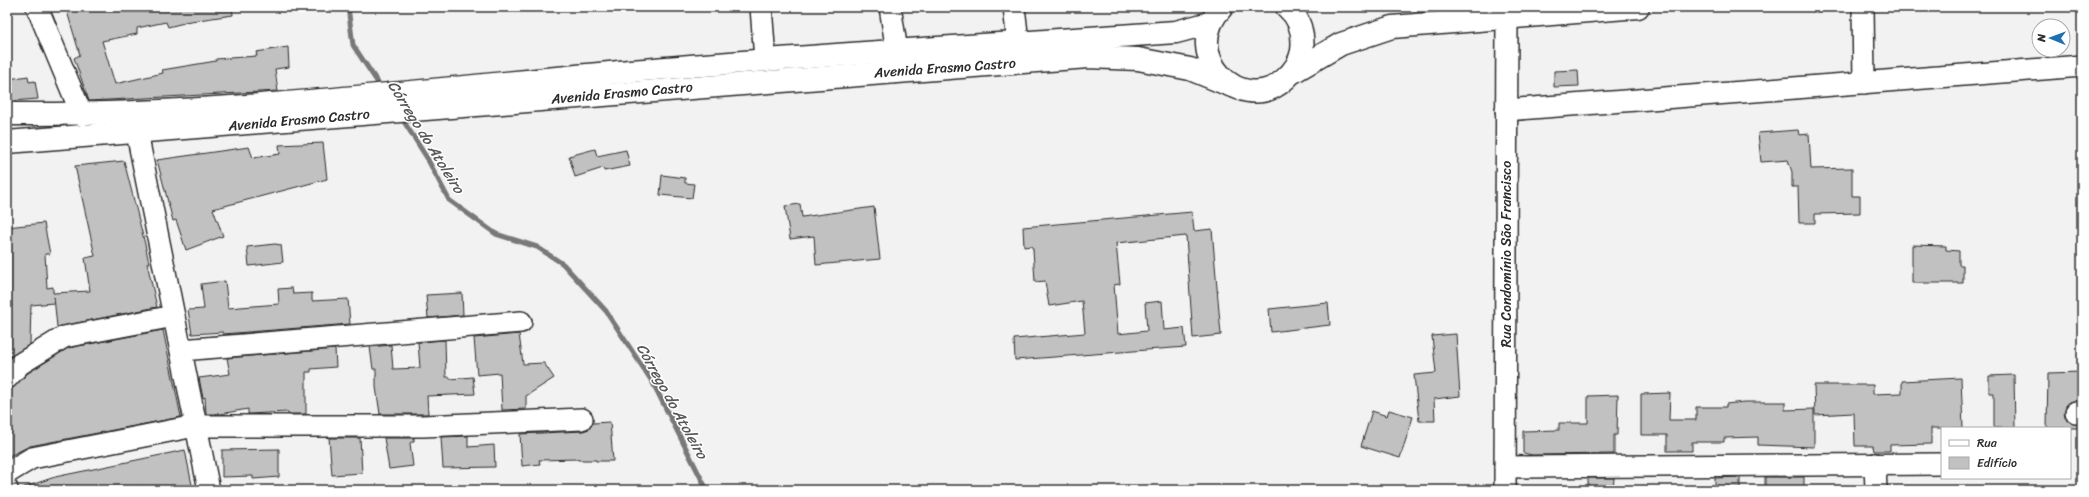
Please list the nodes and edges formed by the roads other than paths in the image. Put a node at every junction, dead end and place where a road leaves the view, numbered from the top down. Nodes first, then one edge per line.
1 (37, 7) edge
2 (761, 7) edge
3 (890, 7) edge
4 (1014, 7) edge
5 (1287, 7) edge
6 (1638, 7) edge
7 (1863, 7) edge
8 (1215, 13) edge
9 (1507, 18) junction
10 (1018, 42) junction
11 (897, 51) junction
12 (765, 59) junction
13 (2082, 66) edge
14 (1293, 72) junction
15 (1864, 82) junction
16 (1232, 86) junction
17 (427, 100) junction
18 (374, 104) junction
19 (1506, 110) junction
20 (7, 114) edge
21 (82, 115) junction
22 (137, 133) junction
23 (7, 142) edge
24 (174, 316) junction
25 (521, 322) dead end
26 (181, 350) junction
27 (7, 378) edge
28 (582, 419) dead end
29 (195, 426) junction
30 (1875, 464) junction
31 (1941, 464) edge
32 (1505, 468) junction
33 (7, 473) edge
34 (208, 490) edge
35 (1505, 490) edge
36 (1876, 490) edge

1 - 21 street
2 - 12 street
3 - 11 street
4 - 10 street
5 - 14 main road
6 - 9 main road
7 - 15 street
8 - 10 main road, Avenida Erasmo Castro
8 - 16 main road
9 - 14 main road
9 - 19 street, Rua Condomínio São Francisco
10 - 11 main road, Avenida Erasmo Castro
11 - 12 main road, Avenida Erasmo Castro
12 - 17 main road, Avenida Erasmo Castro
13 - 15 street
14 - 16 main road, Avenida Erasmo Castro
15 - 19 street
16 - 17 main road, Avenida Erasmo Castro
17 - 18 main road, Avenida Erasmo Castro
18 - 21 main road, Avenida Erasmo Castro
18 - 22 main road, Avenida Erasmo Castro
19 - 32 street, Rua Condomínio São Francisco
20 - 21 main road, Avenida Erasmo Castro
22 - 23 main road, Avenida Erasmo Castro
22 - 24 street
24 - 26 street
24 - 27 street
25 - 26 street
26 - 29 street
28 - 29 street
29 - 33 street
29 - 34 street
30 - 31 street
30 - 32 street
30 - 36 street
32 - 35 street, Rua Condomínio São Francisco

